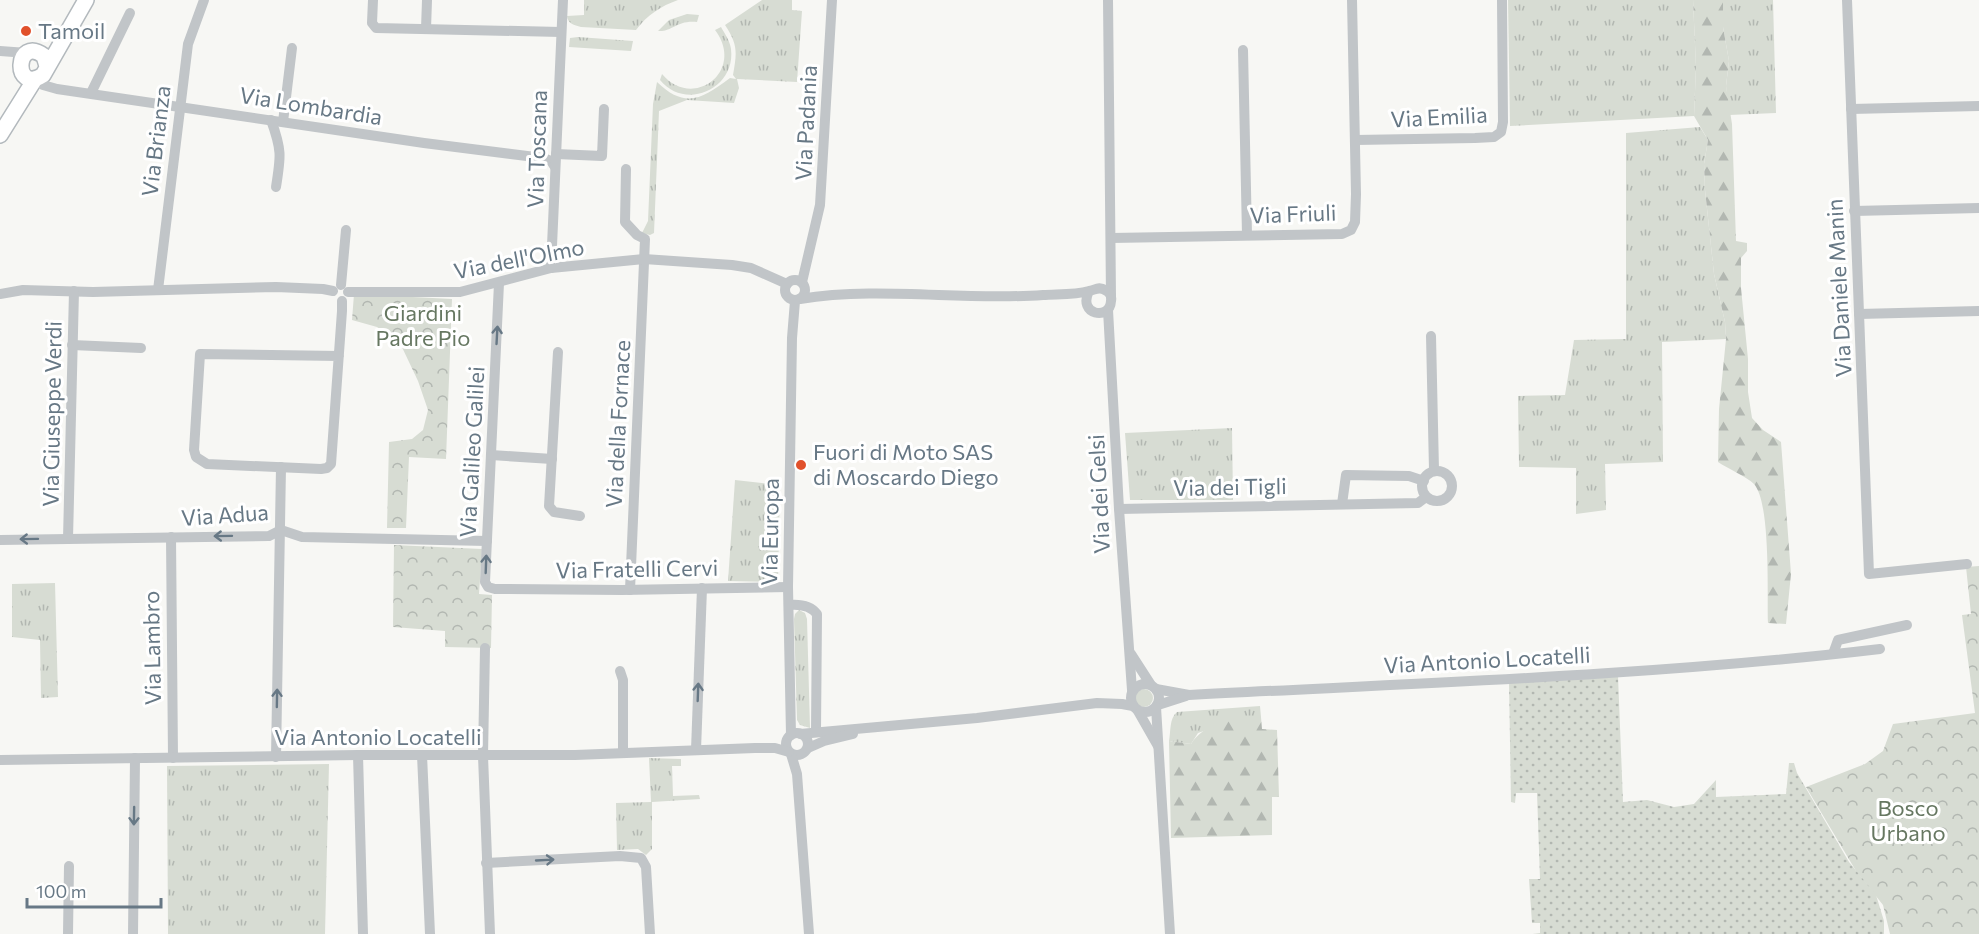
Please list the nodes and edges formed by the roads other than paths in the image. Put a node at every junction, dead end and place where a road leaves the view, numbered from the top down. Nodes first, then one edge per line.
1 (87, 0) edge
2 (204, 0) edge
3 (373, 0) edge
4 (427, 0) edge
5 (563, 0) edge
6 (832, 0) edge
7 (1108, 0) edge
8 (1352, 0) edge
9 (1502, 0) edge
10 (1847, 0) edge
11 (130, 13) dead end
12 (426, 29) junction
13 (561, 32) junction
14 (292, 48) dead end
15 (1243, 50) dead end
16 (3, 51) edge
17 (33, 66) junction
18 (91, 93) junction
19 (180, 106) junction
20 (1979, 106) edge
21 (604, 109) dead end
22 (1851, 109) junction
23 (277, 121) junction
24 (0, 135) edge
25 (1355, 140) junction
26 (556, 154) junction
27 (555, 167) junction
28 (626, 169) dead end
29 (276, 187) dead end
30 (1979, 208) edge
31 (1854, 211) junction
32 (345, 230) dead end
33 (1246, 236) junction
34 (1111, 238) junction
35 (1112, 257) junction
36 (644, 259) junction
37 (551, 268) junction
38 (499, 283) junction
39 (341, 289) junction
40 (1094, 289) junction
41 (158, 290) junction
42 (74, 291) junction
43 (794, 291) junction
44 (0, 294) edge
45 (840, 294) junction
46 (1037, 295) junction
47 (1111, 297) junction
48 (1090, 309) junction
49 (1108, 310) junction
50 (1979, 311) edge
51 (1859, 314) junction
52 (1431, 336) dead end
53 (1111, 337) junction
54 (72, 345) junction
55 (141, 348) dead end
56 (558, 352) dead end
57 (339, 356) junction
58 (491, 455) junction
59 (552, 459) junction
60 (281, 467) junction
61 (1434, 470) junction
62 (1424, 481) junction
63 (1426, 497) junction
64 (1342, 504) junction
65 (1119, 509) junction
66 (580, 516) dead end
67 (281, 530) junction
68 (171, 537) junction
69 (68, 539) junction
70 (0, 540) edge
71 (487, 541) junction
72 (1967, 564) dead end
73 (488, 587) joint
74 (788, 587) junction
75 (702, 588) junction
76 (630, 590) junction
77 (789, 605) junction
78 (1907, 625) dead end
79 (485, 648) dead end
80 (1128, 648) junction
81 (1880, 649) dead end
82 (1833, 654) junction
83 (620, 671) dead end
84 (1154, 687) junction
85 (1132, 692) junction
86 (1188, 695) junction
87 (1097, 703) junction
88 (1157, 706) junction
89 (1135, 709) junction
90 (816, 718) junction
91 (884, 727) junction
92 (833, 730) junction
93 (816, 731) junction
94 (793, 735) junction
95 (755, 748) junction
96 (1159, 749) junction
97 (696, 750) junction
98 (798, 752) junction
99 (623, 753) junction
100 (358, 755) junction
101 (422, 755) junction
102 (483, 756) junction
103 (276, 757) junction
104 (135, 758) junction
105 (173, 758) junction
106 (0, 760) edge
107 (486, 863) junction
108 (69, 866) dead end
109 (68, 934) edge
110 (133, 934) edge
111 (363, 934) edge
112 (430, 934) edge
113 (490, 934) edge
114 (650, 934) edge
115 (809, 934) edge
116 (1170, 934) edge

1 - 17 main road
2 - 19 street, Via Brianza
3 - 12 street
4 - 12 street
5 - 13 street, Via Toscana
6 - 43 street, Via Padania
7 - 34 street
8 - 25 street, Via Friuli
9 - 25 street, Via Emilia
10 - 22 street, Via Daniele Manin
11 - 18 street
12 - 13 street
13 - 26 street, Via Toscana
14 - 23 street
15 - 33 street
16 - 17 street, Via Lombardia
17 - 18 street, Via Lombardia
17 - 24 main road
18 - 19 street, Via Lombardia
19 - 23 street, Via Lombardia
19 - 41 street, Via Brianza
20 - 22 street
21 - 26 street
22 - 31 street, Via Daniele Manin
23 - 27 street, Via Lombardia
23 - 29 street
25 - 33 street, Via Friuli
26 - 27 street, Via Toscana
27 - 37 street, Via Toscana
28 - 36 street, Via della Fornace
30 - 31 street
31 - 51 street, Via Daniele Manin
32 - 39 street
33 - 34 street, Via Friuli
34 - 35 street
35 - 40 street
35 - 47 street
36 - 37 street, Via dell'Olmo
36 - 43 street, Via dell'Olmo
36 - 76 street, Via della Fornace
37 - 38 street, Via dell'Olmo
38 - 39 street, Via dell'Olmo
58 -> 38 street, Via Galileo Galilei
39 - 41 street, Via dell'Olmo
39 - 57 street
40 - 46 street, Via dell'Olmo
40 - 47 street
40 - 48 street
41 - 42 street, Via dell'Olmo
42 - 44 street, Via dell'Olmo
42 - 54 street, Via Giuseppe Verdi
43 - 45 street, Via dell'Olmo
43 - 45 street, Via dell'Olmo
43 - 74 street, Via Europa
45 - 46 street, Via dell'Olmo
46 - 48 street, Via dell'Olmo
47 - 49 street
48 - 49 street
48 - 53 street
49 - 53 street, Via dei Gelsi
50 - 51 street
51 - 72 street, Via Daniele Manin
52 - 61 street
53 - 65 street, Via dei Gelsi
54 - 55 street
54 - 69 street, Via Giuseppe Verdi
56 - 59 street
57 - 60 street
57 - 60 street
58 - 59 street
58 - 71 street, Via Galileo Galilei
59 - 66 street
60 - 67 street
61 - 62 street
61 - 63 street, Via dei Tigli
62 - 63 street
62 - 64 street
63 - 64 street, Via dei Tigli
64 - 65 street, Via dei Tigli
65 - 80 street, Via dei Gelsi
67 -> 68 street, Via Adua
67 - 71 street, Via Adua
103 -> 67 street
68 - 69 street, Via Adua
68 - 105 street, Via Lambro
69 -> 70 street, Via Adua
73 -> 71 street, Via Galileo Galilei
73 - 76 street, Via Fratelli Cervi
74 - 75 street, Via Fratelli Cervi
74 - 77 street, Via Europa
75 - 76 street, Via Fratelli Cervi
97 -> 75 street
77 - 90 street
77 - 94 street, Via Europa
78 - 82 street
79 - 102 street
80 - 84 street
80 - 85 street, Via dei Gelsi
81 - 82 street, Via Antonio Locatelli
82 - 86 street, Via Antonio Locatelli
83 - 99 street
84 - 85 street
84 - 86 street, Via Antonio Locatelli
84 - 88 street
85 - 87 street
85 - 89 street
86 - 88 street, Via Antonio Locatelli
87 - 89 street
87 - 91 street, Via Antonio Locatelli
88 - 89 street
88 - 96 street
89 - 96 street
90 - 92 street
90 - 93 street
91 - 92 street, Via Antonio Locatelli
91 - 98 street, Via Antonio Locatelli
92 - 93 street, Via Antonio Locatelli
93 - 94 street, Via Antonio Locatelli
94 - 95 street, Via Antonio Locatelli
94 - 98 street, Via Europa
94 - 98 street
95 - 97 street, Via Antonio Locatelli
95 - 98 street, Via Antonio Locatelli
96 - 116 street
97 - 99 street, Via Antonio Locatelli
98 - 115 street
99 - 102 street, Via Antonio Locatelli
100 - 101 street, Via Antonio Locatelli
100 - 103 street, Via Antonio Locatelli
100 - 111 street
101 - 102 street, Via Antonio Locatelli
101 - 112 street
102 - 107 street
103 - 105 street, Via Antonio Locatelli
104 - 105 street, Via Antonio Locatelli
104 - 106 street, Via Antonio Locatelli
104 -> 110 street
107 - 113 street
107 -> 114 street
108 - 109 street

